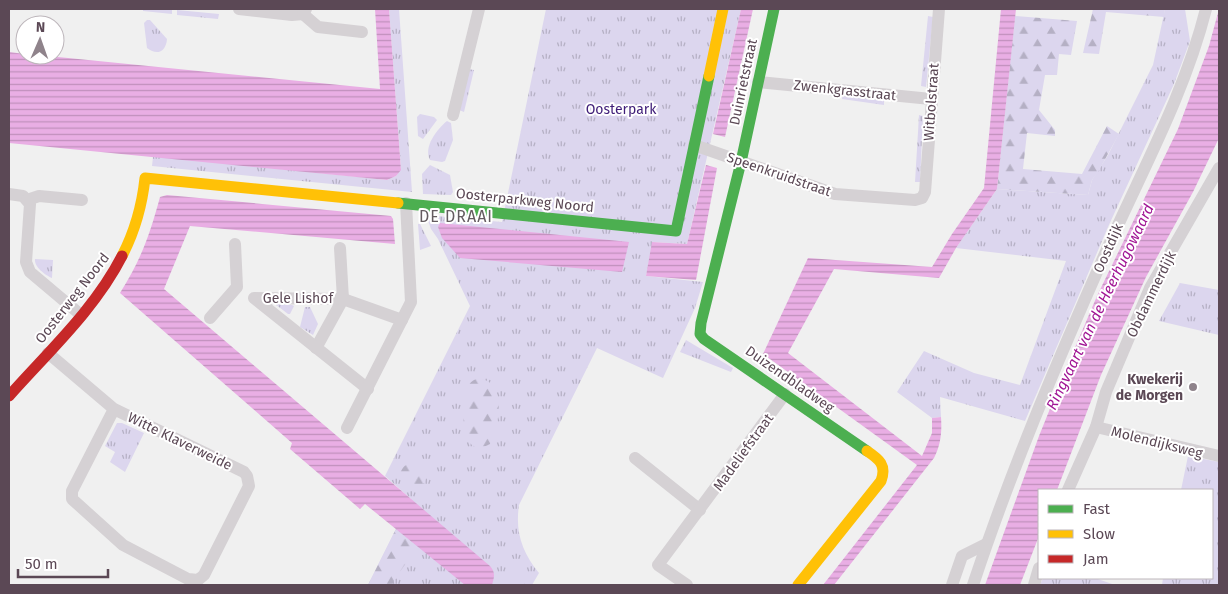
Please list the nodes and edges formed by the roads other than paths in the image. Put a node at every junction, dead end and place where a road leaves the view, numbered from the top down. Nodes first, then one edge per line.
1 (238, 9) edge
2 (479, 9) edge
3 (723, 9) edge
4 (774, 9) edge
5 (939, 9) edge
6 (1206, 9) edge
7 (305, 11) edge
8 (362, 32) dead end
9 (758, 82) junction
10 (931, 99) junction
11 (452, 115) dead end
12 (694, 145) junction
13 (741, 162) junction
14 (1219, 168) edge
15 (145, 178) joint
16 (9, 194) edge
17 (924, 195) joint
18 (27, 200) junction
19 (82, 200) dead end
20 (406, 203) junction
21 (235, 244) dead end
22 (340, 248) dead end
23 (237, 287) junction
24 (254, 298) junction
25 (342, 299) junction
26 (81, 315) junction
27 (210, 318) dead end
28 (402, 320) junction
29 (316, 348) junction
30 (48, 353) junction
31 (368, 389) junction
32 (785, 394) junction
33 (9, 396) edge
34 (114, 409) junction
35 (1096, 427) junction
36 (347, 428) dead end
37 (1219, 456) edge
38 (635, 458) dead end
39 (1068, 489) edge
40 (700, 510) junction
41 (986, 544) junction
42 (1038, 571) edge
43 (200, 583) edge
44 (687, 585) edge
45 (798, 585) edge
46 (952, 585) edge
47 (973, 585) edge
48 (1034, 585) edge

1 - 7 street
2 - 11 street
3 - 12 street, Oosterparkweg Noord
4 - 9 street, Duinrietstraat
5 - 10 street, Witbolstraat
6 - 41 street, Oostdijk
7 - 8 street
9 - 10 street, Zwenkgrasstraat
9 - 13 street, Duinrietstraat
10 - 17 street, Witbolstraat
12 - 13 street, Speenkruidstraat
12 - 20 street, Oosterparkweg Noord
13 - 17 street, Speenkruidstraat
13 - 32 street, Duizendbladweg
14 - 35 street, Obdammerdijk
15 - 20 street, Oosterparkweg Noord
15 - 26 street, Oosterweg Noord
16 - 18 street
18 - 19 street
18 - 26 street
20 - 28 street
21 - 23 street
22 - 25 street, Gele Lishof
23 - 24 street, Gele Lishof
23 - 27 street
24 - 25 street, Gele Lishof
24 - 29 street, Gele Lishof
25 - 28 street, Gele Lishof
25 - 29 street, Gele Lishof
26 - 30 street, Oosterweg Noord
28 - 31 street
29 - 31 street, Gele Lishof
30 - 33 street, Oosterweg Noord
30 - 34 street, Witte Klaverweide
31 - 36 street
32 - 40 street, Madeliefstraat
32 - 45 street, Duizendbladweg
34 - 43 street, Witte Klaverweide
34 - 43 street, Witte Klaverweide
35 - 37 street, Molendijksweg
35 - 39 street, Obdammerdijk
38 - 40 street
40 - 44 street, Madeliefstraat
41 - 46 street
41 - 47 street, Oostdijk
42 - 48 street

